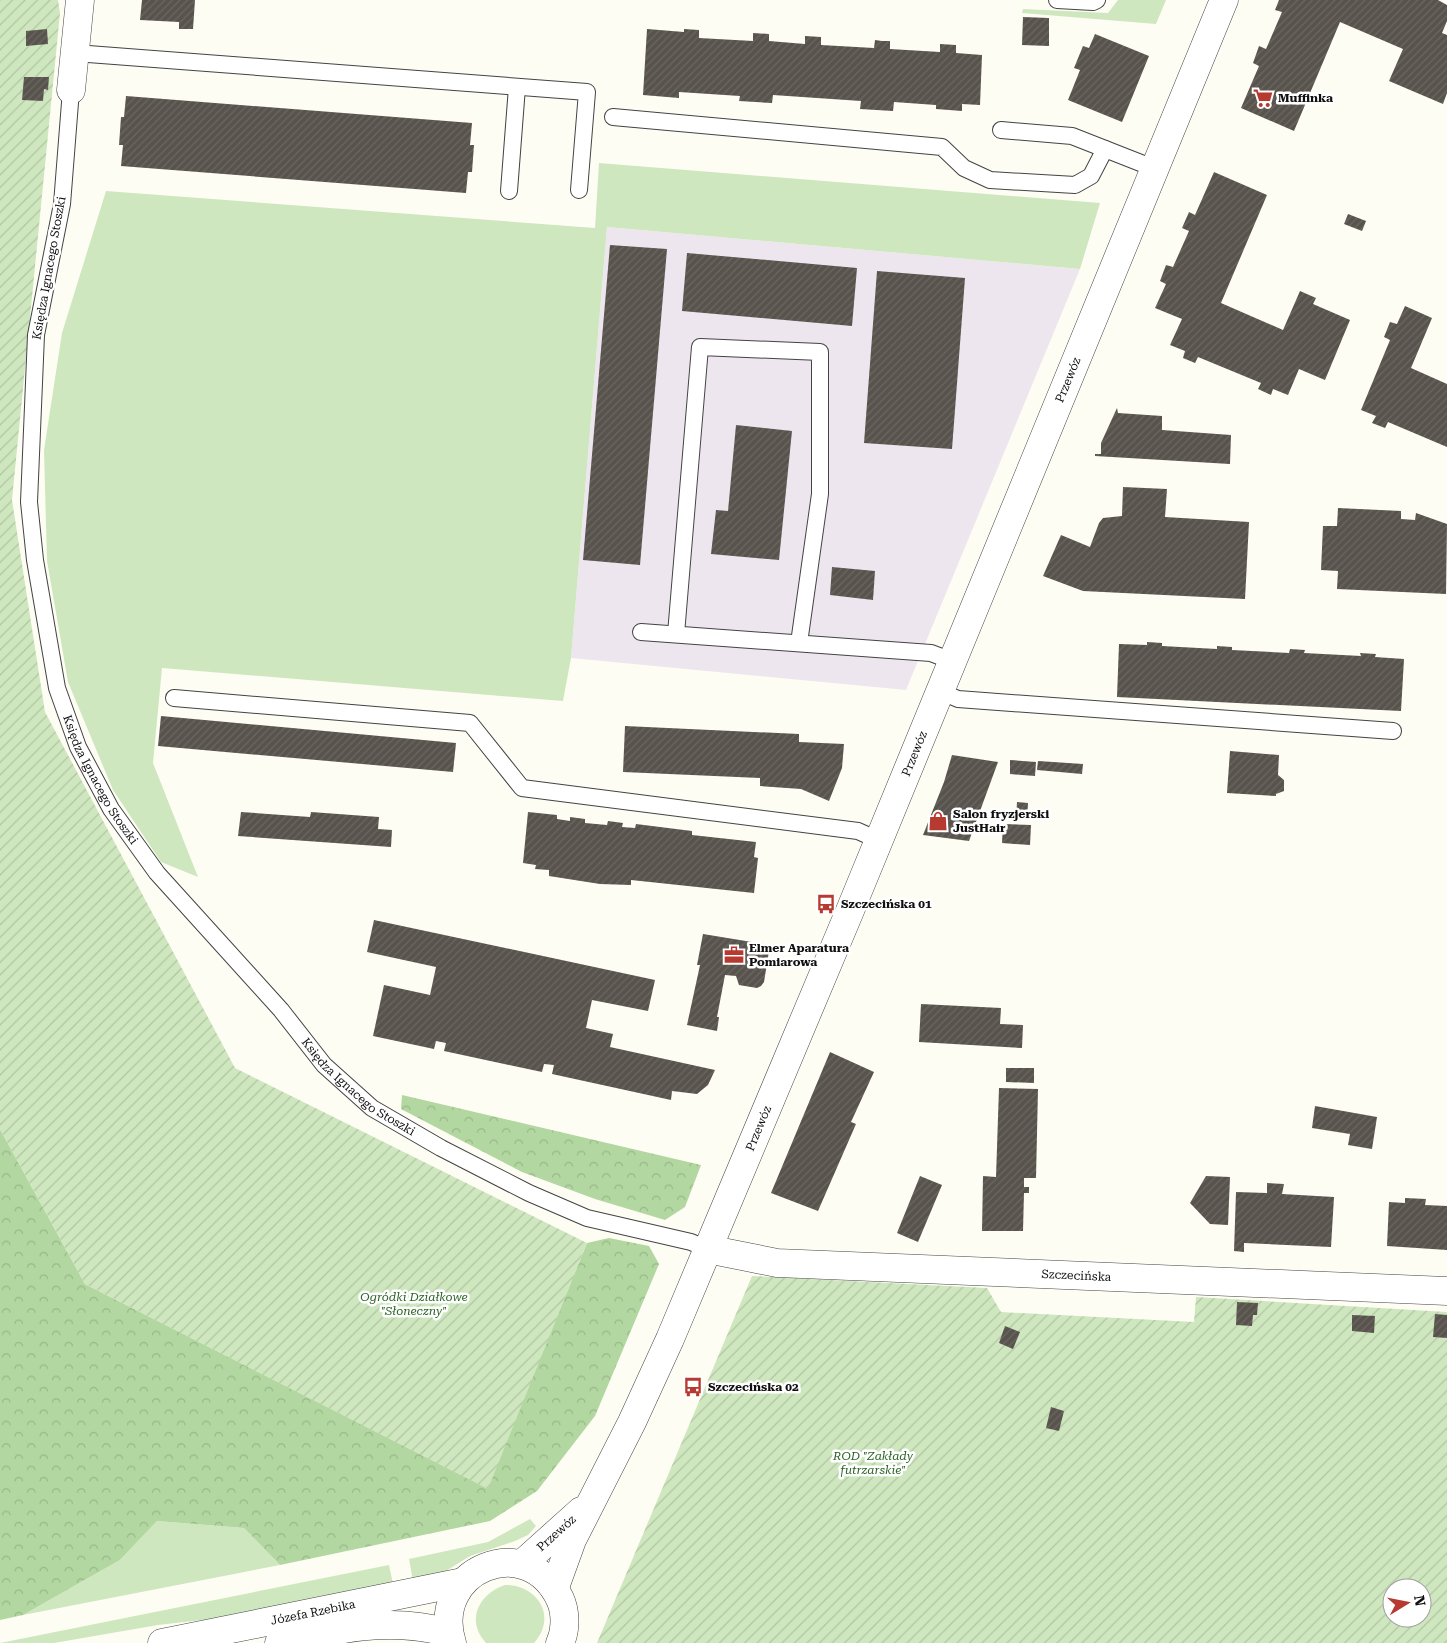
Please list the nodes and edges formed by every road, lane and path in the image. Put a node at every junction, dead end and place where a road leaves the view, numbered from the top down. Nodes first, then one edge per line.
1 (80, 0) edge
2 (1057, 0) edge
3 (1097, 0) edge
4 (1224, 0) edge
5 (75, 53) junction
6 (517, 87) junction
7 (71, 90) joint
8 (613, 117) dead end
9 (1001, 130) dead end
10 (1105, 149) junction
11 (1156, 169) junction
12 (579, 190) dead end
13 (510, 191) dead end
14 (642, 632) dead end
15 (676, 634) junction
16 (799, 643) junction
17 (952, 661) junction
18 (939, 691) junction
19 (174, 698) dead end
20 (1393, 731) dead end
21 (878, 840) junction
22 (707, 1248) junction
23 (1447, 1292) edge
24 (591, 1502) junction
25 (522, 1564) junction
26 (463, 1582) junction
27 (555, 1587) junction
28 (451, 1638) edge
29 (162, 1643) edge
30 (278, 1643) edge
31 (560, 1643) edge

1 - 5 street, Księdza Ignacego Stoszki
2 - 3 lane
4 - 11 street, Przewóz
5 - 6 lane
5 - 7 street, Księdza Ignacego Stoszki
6 - 12 lane
6 - 13 lane
7 - 22 lane, Księdza Ignacego Stoszki
8 - 10 lane
9 - 10 lane
10 - 11 lane
11 - 17 street, Przewóz
14 - 15 lane
15 - 16 lane
15 - 16 lane
16 - 17 lane
17 - 18 street, Przewóz
18 - 20 lane
18 - 21 street, Przewóz
19 - 21 lane
21 - 22 street, Przewóz
22 - 23 street, Szczecińska
22 - 24 street, Przewóz
24 - 25 street, Przewóz
24 - 27 street, Przewóz
25 - 26 street
25 - 27 street
26 - 28 street
26 - 29 street, Józefa Rzebika
27 - 31 street
28 - 30 street, Józefa Rzebika

